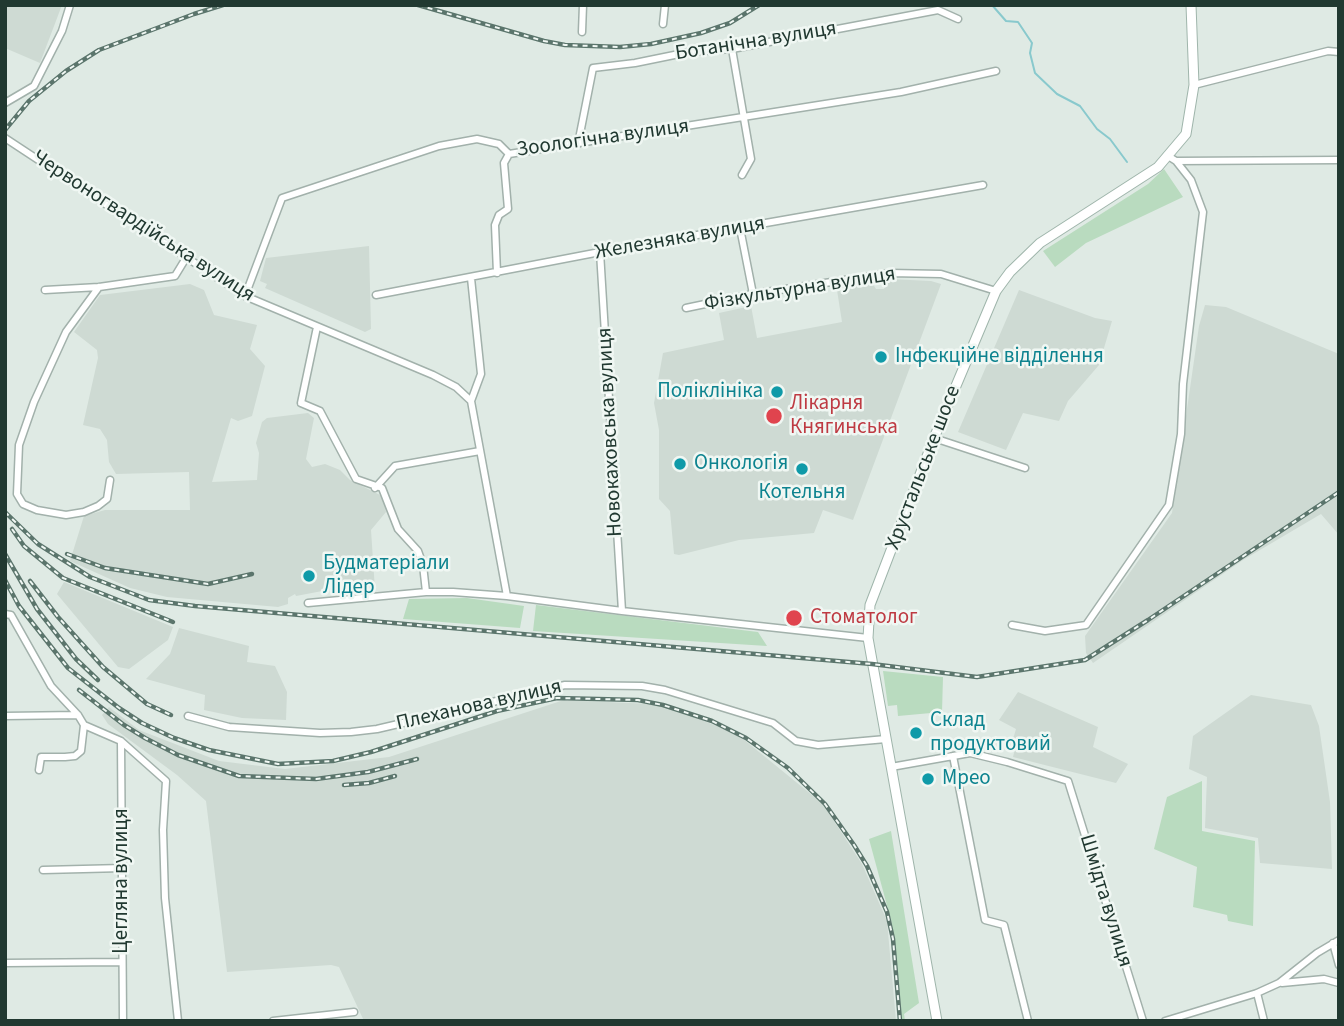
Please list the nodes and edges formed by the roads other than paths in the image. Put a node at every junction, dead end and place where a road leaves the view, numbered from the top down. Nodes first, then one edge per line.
1 (70, 5) edge
2 (583, 5) edge
3 (665, 5) edge
4 (1191, 5) edge
5 (958, 19) dead end
6 (663, 24) dead end
7 (582, 33) dead end
8 (732, 49) junction
9 (1339, 52) edge
10 (996, 71) dead end
11 (1194, 85) junction
12 (5, 103) edge
13 (744, 117) junction
14 (5, 138) edge
15 (578, 144) junction
16 (509, 155) junction
17 (1172, 158) junction
18 (1339, 160) edge
19 (742, 175) dead end
20 (983, 185) dead end
21 (740, 228) junction
22 (600, 252) junction
23 (186, 258) junction
24 (497, 273) junction
25 (471, 278) junction
26 (99, 287) junction
27 (45, 290) dead end
28 (996, 291) junction
29 (752, 294) junction
30 (376, 295) dead end
31 (245, 296) junction
32 (686, 308) dead end
33 (317, 327) junction
34 (471, 401) junction
35 (934, 438) junction
36 (480, 451) junction
37 (1025, 468) dead end
38 (110, 480) dead end
39 (375, 488) junction
40 (426, 592) junction
41 (507, 596) junction
42 (308, 603) dead end
43 (622, 611) junction
44 (5, 614) edge
45 (1012, 625) dead end
46 (868, 638) junction
47 (78, 715) junction
48 (5, 716) edge
49 (188, 716) dead end
50 (84, 725) junction
51 (886, 739) junction
52 (121, 741) junction
53 (953, 756) junction
54 (891, 767) junction
55 (39, 770) dead end
56 (124, 868) junction
57 (43, 870) dead end
58 (1336, 941) edge
59 (122, 962) junction
60 (5, 964) edge
61 (1339, 965) edge
62 (1279, 983) junction
63 (1339, 983) edge
64 (1257, 993) junction
65 (354, 1012) dead end
66 (288, 1020) edge
67 (123, 1021) edge
68 (178, 1021) edge
69 (273, 1021) edge
70 (937, 1021) edge
71 (1028, 1021) edge
72 (1143, 1021) edge
73 (1165, 1021) edge
74 (1264, 1021) edge

1 - 12 street
2 - 7 street
3 - 6 street
4 - 11 street, Хрустальське шосе
5 - 8 street, Ботанічна вулиця
8 - 13 street
8 - 15 street, Ботанічна вулиця
9 - 11 street
10 - 13 street, Зоологічна вулиця
11 - 17 street, Хрустальське шосе
13 - 15 street, Зоологічна вулиця
13 - 19 street
14 - 23 street, Червоногвардійська вулиця
15 - 16 street, Зоологічна вулиця
16 - 24 street
16 - 31 street, Зоологічна вулиця
17 - 18 street
17 - 28 street, Хрустальське шосе
17 - 45 street
20 - 21 street, Железняка вулиця
21 - 22 street, Железняка вулиця
21 - 29 street
22 - 24 street, Железняка вулиця
22 - 43 street, Новокаховська вулиця
23 - 26 street
23 - 31 street, Червоногвардійська вулиця
24 - 25 street, Железняка вулиця
25 - 30 street, Железняка вулиця
25 - 34 street
26 - 27 street
26 - 38 street
28 - 29 street, Фізкультурна вулиця
28 - 35 street, Хрустальське шосе
29 - 32 street, Фізкультурна вулиця
31 - 33 street, Червоногвардійська вулиця
33 - 34 street, Червоногвардійська вулиця
33 - 39 street
34 - 36 street
35 - 37 street
35 - 46 street, Хрустальське шосе
36 - 39 street
36 - 41 street
39 - 40 street
40 - 41 street
40 - 42 street
41 - 43 street
43 - 46 street
44 - 47 street
46 - 51 street, Хрустальське шосе
47 - 48 street
47 - 50 street
49 - 51 street, Плеханова вулиця
50 - 52 street
50 - 55 street
51 - 54 street, Хрустальське шосе
52 - 56 street, Цегляна вулиця
52 - 68 street
53 - 54 street
53 - 71 street
53 - 72 street, Шмідта вулиця
54 - 70 street, Хрустальське шосе
56 - 57 street
56 - 59 street, Цегляна вулиця
58 - 61 street
58 - 62 street
59 - 60 street
59 - 67 street, Цегляна вулиця
62 - 63 street
62 - 64 street
64 - 73 street
64 - 74 street
65 - 66 street
66 - 69 street

